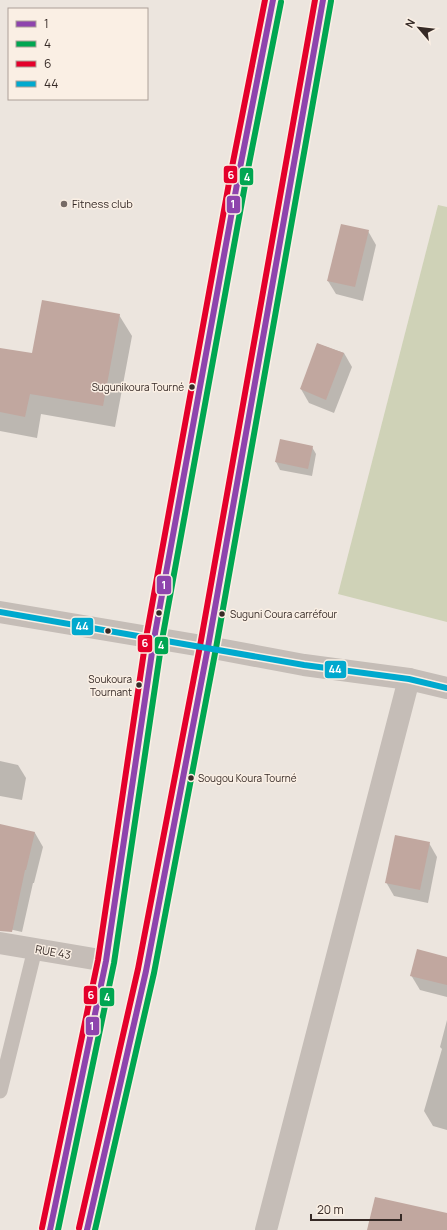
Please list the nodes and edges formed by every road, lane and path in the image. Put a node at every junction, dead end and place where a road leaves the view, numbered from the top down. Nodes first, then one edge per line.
1 (273, 0) edge
2 (323, 0) edge
3 (0, 612) edge
4 (154, 639) junction
5 (208, 647) junction
6 (409, 679) junction
7 (447, 688) edge
8 (0, 943) edge
9 (35, 949) junction
10 (106, 961) junction
11 (0, 1091) edge
12 (50, 1230) edge
13 (87, 1230) edge
14 (266, 1230) edge

1 - 4 main road
2 - 5 main road
3 - 4 street
4 - 5 street
4 - 10 main road
5 - 6 street
5 - 13 main road
6 - 7 street
6 - 14 street
8 - 9 street, RUE 43
9 - 10 street, RUE 43
9 - 11 lane
10 - 12 main road

